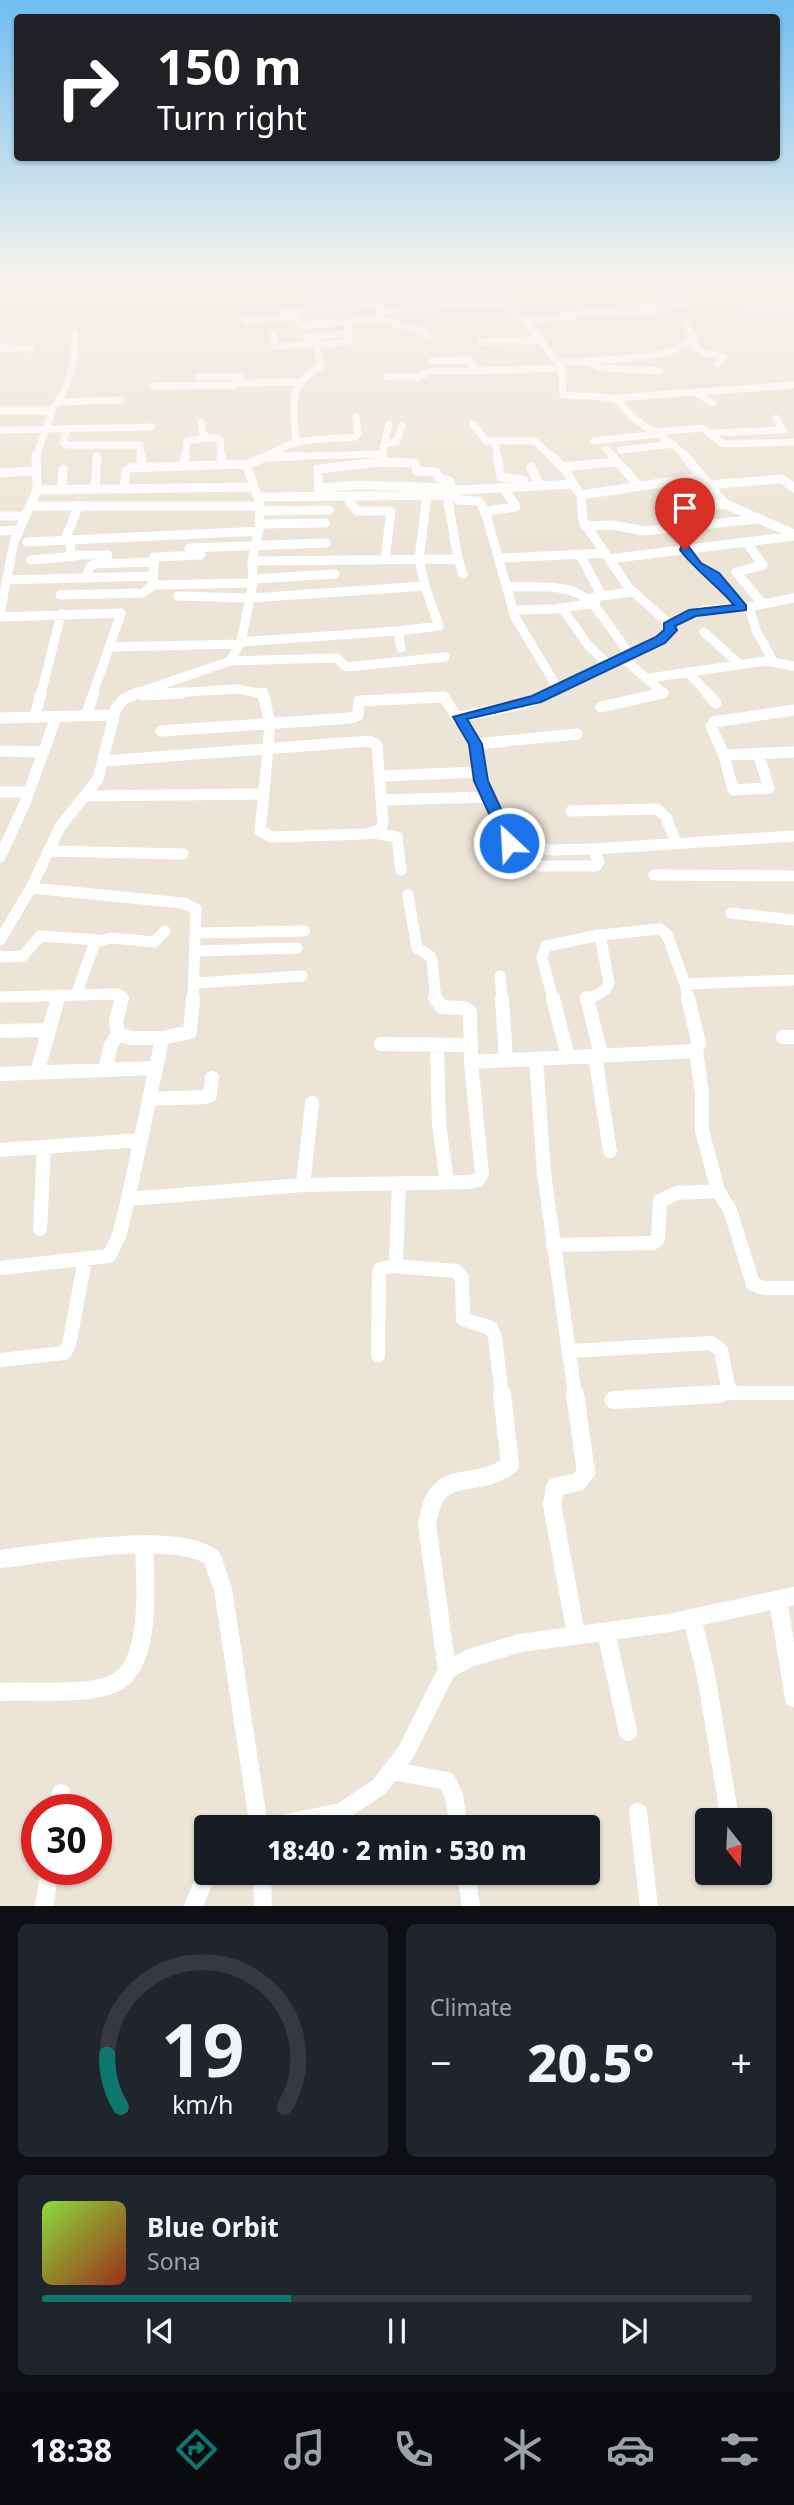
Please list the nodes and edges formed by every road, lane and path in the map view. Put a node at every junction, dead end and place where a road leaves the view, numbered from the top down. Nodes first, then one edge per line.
1 (73, 364) edge
2 (321, 364) edge
3 (471, 364) edge
4 (567, 364) edge
5 (592, 364) edge
6 (560, 366) junction
7 (476, 371) junction
8 (660, 371) dead end
9 (199, 377) dead end
10 (387, 377) dead end
11 (242, 382) junction
12 (299, 382) junction
13 (153, 386) dead end
14 (794, 386) edge
15 (698, 392) junction
16 (615, 398) junction
17 (120, 400) dead end
18 (58, 401) junction
19 (713, 403) dead end
20 (51, 410) junction
21 (0, 411) edge
22 (356, 417) dead end
23 (776, 418) dead end
24 (201, 422) dead end
25 (389, 424) dead end
26 (472, 424) dead end
27 (402, 425) dead end
28 (151, 427) dead end
29 (0, 430) edge
30 (43, 430) junction
31 (67, 430) junction
32 (656, 433) junction
33 (710, 433) junction
34 (207, 438) junction
35 (296, 441) junction
36 (594, 441) dead end
37 (495, 442) junction
38 (794, 442) edge
39 (387, 443) junction
40 (674, 444) junction
41 (606, 449) dead end
42 (621, 450) dead end
43 (97, 457) dead end
44 (269, 457) junction
45 (382, 458) junction
46 (398, 462) junction
47 (615, 462) junction
48 (221, 464) junction
49 (184, 465) junction
50 (246, 465) junction
51 (142, 467) junction
52 (531, 467) dead end
53 (562, 467) junction
54 (64, 468) dead end
55 (33, 471) junction
56 (0, 473) edge
57 (704, 481) junction
58 (573, 484) junction
59 (391, 485) junction
60 (540, 486) junction
61 (639, 486) junction
62 (252, 487) junction
63 (527, 487) junction
64 (95, 488) junction
65 (124, 488) junction
66 (504, 488) junction
67 (794, 488) edge
68 (62, 489) junction
69 (37, 490) junction
70 (318, 492) junction
71 (454, 492) junction
72 (581, 495) junction
73 (350, 496) junction
74 (427, 496) junction
75 (725, 504) junction
76 (79, 505) junction
77 (260, 505) junction
78 (30, 506) junction
79 (661, 506) dead end
80 (330, 510) dead end
81 (485, 511) junction
82 (0, 516) edge
83 (24, 516) junction
84 (763, 519) junction
85 (325, 523) dead end
86 (585, 526) junction
87 (259, 528) junction
88 (18, 530) junction
89 (0, 531) edge
90 (794, 535) edge
91 (68, 540) junction
92 (27, 542) dead end
93 (746, 542) junction
94 (326, 543) dead end
95 (0, 548) edge
96 (12, 548) junction
97 (189, 548) dead end
98 (685, 550) junction
99 (254, 553) junction
100 (580, 555) junction
101 (75, 556) junction
102 (607, 556) junction
103 (501, 558) junction
104 (154, 559) junction
105 (385, 559) junction
106 (419, 559) junction
107 (458, 559) junction
108 (31, 560) dead end
109 (4, 567) edge
110 (335, 574) dead end
111 (463, 574) dead end
112 (86, 578) junction
113 (154, 581) junction
114 (254, 581) junction
115 (4, 584) edge
116 (425, 586) junction
117 (507, 587) junction
118 (632, 592) junction
119 (96, 594) junction
120 (60, 595) dead end
121 (178, 596) dead end
122 (250, 598) junction
123 (794, 598) edge
124 (596, 599) junction
125 (763, 604) junction
126 (746, 607) junction
127 (562, 608) junction
128 (512, 610) junction
129 (94, 613) junction
130 (61, 614) junction
131 (0, 615) edge
132 (668, 625) junction
133 (398, 631) junction
134 (704, 632) dead end
135 (240, 643) junction
136 (109, 647) junction
137 (401, 648) dead end
138 (626, 655) junction
139 (446, 657) dead end
140 (230, 661) junction
141 (773, 661) junction
142 (607, 664) junction
143 (739, 664) junction
144 (794, 666) edge
145 (688, 672) junction
146 (649, 678) junction
147 (557, 687) junction
148 (130, 696) junction
149 (716, 703) dead end
150 (601, 708) dead end
151 (794, 710) edge
152 (113, 715) junction
153 (86, 716) junction
154 (35, 717) junction
155 (56, 717) junction
156 (0, 718) edge
157 (458, 719) junction
158 (270, 724) junction
159 (161, 731) dead end
160 (577, 734) dead end
161 (475, 744) junction
162 (267, 750) junction
163 (0, 751) edge
164 (44, 752) junction
165 (794, 752) edge
166 (758, 754) junction
167 (723, 755) junction
168 (104, 761) junction
169 (478, 772) junction
170 (382, 776) junction
171 (0, 792) edge
172 (29, 792) junction
173 (264, 794) junction
174 (87, 796) junction
175 (486, 797) junction
176 (383, 800) junction
177 (571, 811) dead end
178 (373, 833) junction
179 (794, 836) edge
180 (676, 843) junction
181 (593, 849) junction
182 (48, 851) junction
183 (183, 854) dead end
184 (0, 856) edge
185 (539, 866) dead end
186 (401, 870) dead end
187 (654, 875) dead end
188 (794, 876) edge
189 (32, 888) junction
190 (408, 895) dead end
191 (731, 913) dead end
192 (794, 920) edge
193 (165, 931) dead end
194 (304, 932) dead end
195 (196, 933) junction
196 (600, 935) junction
197 (0, 940) edge
198 (98, 940) junction
199 (297, 948) dead end
200 (196, 951) junction
201 (0, 957) edge
202 (302, 976) dead end
203 (500, 976) dead end
204 (794, 980) edge
205 (196, 983) junction
206 (685, 984) junction
207 (59, 995) junction
208 (76, 995) junction
209 (0, 997) edge
210 (49, 1030) junction
211 (0, 1031) edge
212 (118, 1034) junction
213 (162, 1038) junction
214 (381, 1044) dead end
215 (437, 1045) junction
216 (470, 1045) junction
217 (696, 1051) junction
218 (598, 1056) junction
219 (568, 1057) junction
220 (536, 1059) junction
221 (506, 1060) junction
222 (471, 1062) junction
223 (156, 1068) junction
224 (105, 1070) junction
225 (37, 1073) junction
226 (0, 1074) edge
227 (212, 1078) dead end
228 (150, 1099) junction
229 (312, 1103) dead end
230 (141, 1140) junction
231 (44, 1147) junction
232 (0, 1150) edge
233 (610, 1152) dead end
234 (447, 1182) junction
235 (399, 1183) junction
236 (303, 1185) junction
237 (718, 1191) junction
238 (128, 1199) junction
239 (40, 1229) dead end
240 (553, 1245) junction
241 (85, 1260) junction
242 (394, 1266) junction
243 (0, 1268) edge
244 (794, 1288) edge
245 (570, 1351) junction
246 (379, 1355) dead end
247 (0, 1360) edge
248 (734, 1393) junction
249 (794, 1393) edge
250 (614, 1400) dead end
251 (144, 1544) junction
252 (0, 1559) edge
253 (786, 1598) edge
254 (692, 1618) junction
255 (606, 1632) junction
256 (576, 1634) junction
257 (447, 1670) junction
258 (0, 1692) edge
259 (794, 1698) edge
260 (628, 1732) dead end
261 (394, 1771) junction
262 (728, 1807) dead end
263 (638, 1812) dead end
264 (257, 1815) edge
265 (328, 1815) edge
266 (457, 1815) edge
267 (47, 1885) edge
268 (202, 1885) edge
269 (262, 1885) edge
270 (468, 1885) edge
271 (44, 1906) edge
272 (193, 1906) edge
273 (263, 1906) edge
274 (471, 1906) edge
275 (649, 1906) edge

1 - 18 street
2 - 12 street
3 - 7 street
4 - 6 street
5 - 8 street
6 - 7 street
6 - 16 street
7 - 10 street
9 - 11 street
11 - 12 street
11 - 13 street
12 - 35 street
14 - 15 street
15 - 16 street
15 - 19 street
16 - 32 street
17 - 18 street
18 - 20 street
20 - 21 street
20 - 30 street
22 - 35 street
23 - 33 street
24 - 34 street
25 - 39 street
26 - 37 street
27 - 39 street
28 - 31 street
29 - 30 street
30 - 31 street
30 - 55 street
31 - 51 street
32 - 33 street
32 - 36 street
32 - 40 street
33 - 38 street
34 - 48 street
34 - 49 street
35 - 44 street
37 - 53 street
37 - 63 street
39 - 45 street
40 - 42 street
40 - 57 street
41 - 47 street
43 - 64 street
44 - 45 street
44 - 50 street
45 - 46 street
45 - 70 street
46 - 59 street
46 - 71 street
47 - 53 street
47 - 61 street
48 - 49 street
48 - 50 street
49 - 51 street
50 - 62 street
51 - 65 street
52 - 60 street
53 - 58 street
54 - 68 street
55 - 56 street
55 - 69 street
57 - 61 street
57 - 67 street
57 - 75 street
58 - 60 street
58 - 72 street
59 - 70 street
59 - 71 street
60 - 63 street
61 - 72 street
62 - 65 street
62 - 77 street
63 - 66 street
64 - 65 street
64 - 68 street
66 - 71 street
66 - 81 street
68 - 69 street
69 - 78 street
70 - 73 street
70 - 77 street
71 - 74 street
71 - 81 street
71 - 107 street
72 - 86 street
73 - 74 street
73 - 105 street
74 - 106 street
75 - 79 street
75 - 84 street
76 - 77 street
76 - 78 street
76 - 91 street
77 - 80 street
77 - 87 street
78 - 83 street
81 - 103 street
82 - 83 street
83 - 88 street
84 - 86 street
84 - 90 street
85 - 87 street
86 - 102 street
87 - 91 street
87 - 99 street
88 - 89 street
88 - 96 street
90 - 93 street
91 - 92 street
91 - 101 street
93 - 98 street
93 - 125 street
94 - 99 street
95 - 96 street
96 - 109 street
97 - 99 street
98 - 102 street
98 - 126 street
99 - 104 street
99 - 105 street
99 - 114 street
100 - 102 street
100 - 103 street
100 - 124 street
101 - 104 street
101 - 108 street
102 - 118 street
103 - 117 street
104 - 112 street
104 - 113 street
105 - 106 street
106 - 107 street
106 - 116 street
107 - 111 street
109 - 115 street
110 - 114 street
112 - 113 street
112 - 115 street
113 - 114 street
113 - 119 street
114 - 122 street
115 - 131 street
116 - 122 street
116 - 133 street
117 - 124 street
117 - 128 street
118 - 124 street
118 - 132 street
119 - 120 street
119 - 129 street
121 - 122 street
122 - 135 street
123 - 125 street
124 - 127 street
124 - 138 street
125 - 126 street
126 - 132 street
126 - 141 street
127 - 128 street
127 - 142 street
128 - 147 street
129 - 130 street
129 - 136 street
130 - 131 street
130 - 154 street
132 - 138 street
133 - 135 street
133 - 137 street
134 - 143 street
135 - 136 street
135 - 140 street
136 - 153 street
138 - 142 street
138 - 146 street
139 - 140 street
140 - 148 street
141 - 143 street
141 - 144 street
142 - 147 street
143 - 145 street
145 - 146 street
145 - 149 street
146 - 150 street
147 - 157 street
148 - 152 street
148 - 158 street
151 - 167 street
152 - 153 street
152 - 168 street
153 - 155 street
154 - 155 street
154 - 156 street
155 - 164 street
157 - 158 street
157 - 161 street
158 - 159 street
158 - 162 street
160 - 161 street
161 - 169 street
162 - 168 street
162 - 170 street
162 - 173 street
163 - 164 street
164 - 172 street
165 - 166 street
166 - 167 street
166 - 167 street
168 - 174 street
169 - 170 street
169 - 175 street
170 - 176 street
171 - 172 street
172 - 184 street
173 - 174 street
173 - 178 street
174 - 182 street
175 - 176 street
175 - 181 street
176 - 178 street
177 - 180 street
178 - 186 street
179 - 180 street
180 - 181 street
181 - 185 street
182 - 183 street
182 - 189 street
187 - 188 street
189 - 195 street
189 - 197 street
190 - 216 street
191 - 192 street
193 - 198 street
194 - 195 street
195 - 200 street
196 - 206 street
196 - 218 street
196 - 219 street
198 - 201 street
198 - 208 street
199 - 200 street
200 - 205 street
202 - 205 street
203 - 221 street
204 - 206 street
205 - 213 street
206 - 217 street
207 - 208 street
207 - 209 street
207 - 210 street
208 - 212 street
210 - 211 street
210 - 225 street
212 - 213 street
212 - 224 street
213 - 223 street
214 - 215 street
215 - 216 street
215 - 234 street
216 - 222 street
217 - 218 street
217 - 237 street
218 - 219 street
218 - 233 street
219 - 220 street
220 - 221 street
220 - 240 street
221 - 222 street
222 - 234 street
223 - 224 street
223 - 228 street
224 - 225 street
225 - 226 street
227 - 228 street
228 - 230 street
229 - 236 street
230 - 231 street
230 - 238 street
231 - 232 street
231 - 239 street
234 - 235 street
235 - 236 street
235 - 242 street
236 - 238 street
237 - 240 street
237 - 244 street
238 - 241 street
240 - 245 street
241 - 243 street
241 - 247 street
242 - 246 street
242 - 257 street
245 - 248 street
245 - 256 street
248 - 249 street
248 - 250 street
251 - 252 street
251 - 258 street
251 - 264 street
253 - 254 street
253 - 259 street
254 - 255 street
254 - 262 street
255 - 256 street
255 - 260 street
256 - 257 street
257 - 261 street
261 - 265 street
261 - 266 street
263 - 275 street
267 - 271 street
268 - 272 street
269 - 273 street
270 - 274 street

